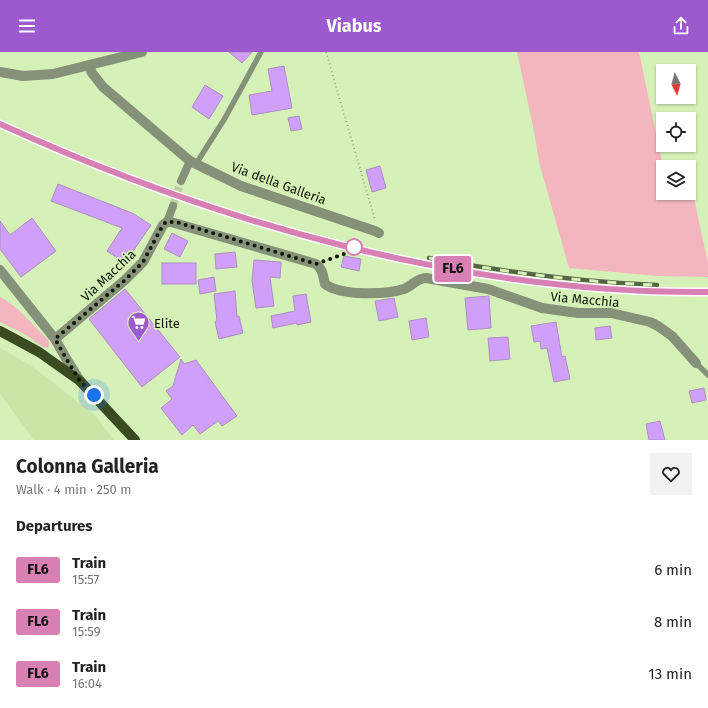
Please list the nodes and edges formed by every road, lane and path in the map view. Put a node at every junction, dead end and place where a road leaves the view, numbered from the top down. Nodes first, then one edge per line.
1 (142, 52) edge
2 (261, 52) edge
3 (326, 52) edge
4 (89, 66) junction
5 (0, 72) edge
6 (193, 162) junction
7 (181, 181) tunnel mouth
8 (173, 206) tunnel mouth
9 (166, 222) junction
10 (379, 233) joint
11 (344, 254) dead end
12 (316, 264) junction
13 (0, 270) edge
14 (0, 282) edge
15 (15, 289) junction
16 (0, 331) edge
17 (55, 339) junction
18 (696, 363) joint
19 (708, 375) edge
20 (80, 381) junction
21 (135, 440) edge

1 - 4 street
2 - 6 lane
3 - 10 path
4 - 5 street
4 - 6 street, Via della Galleria
6 - 7 street
6 - 10 street, Via della Galleria
8 - 9 street
9 - 12 street
9 - 17 street, Via Macchia
11 - 12 path
12 - 18 street, Via Macchia
13 - 15 street
14 - 15 street
15 - 17 street
16 - 20 main road
17 - 20 street
18 - 19 lane
20 - 21 main road

